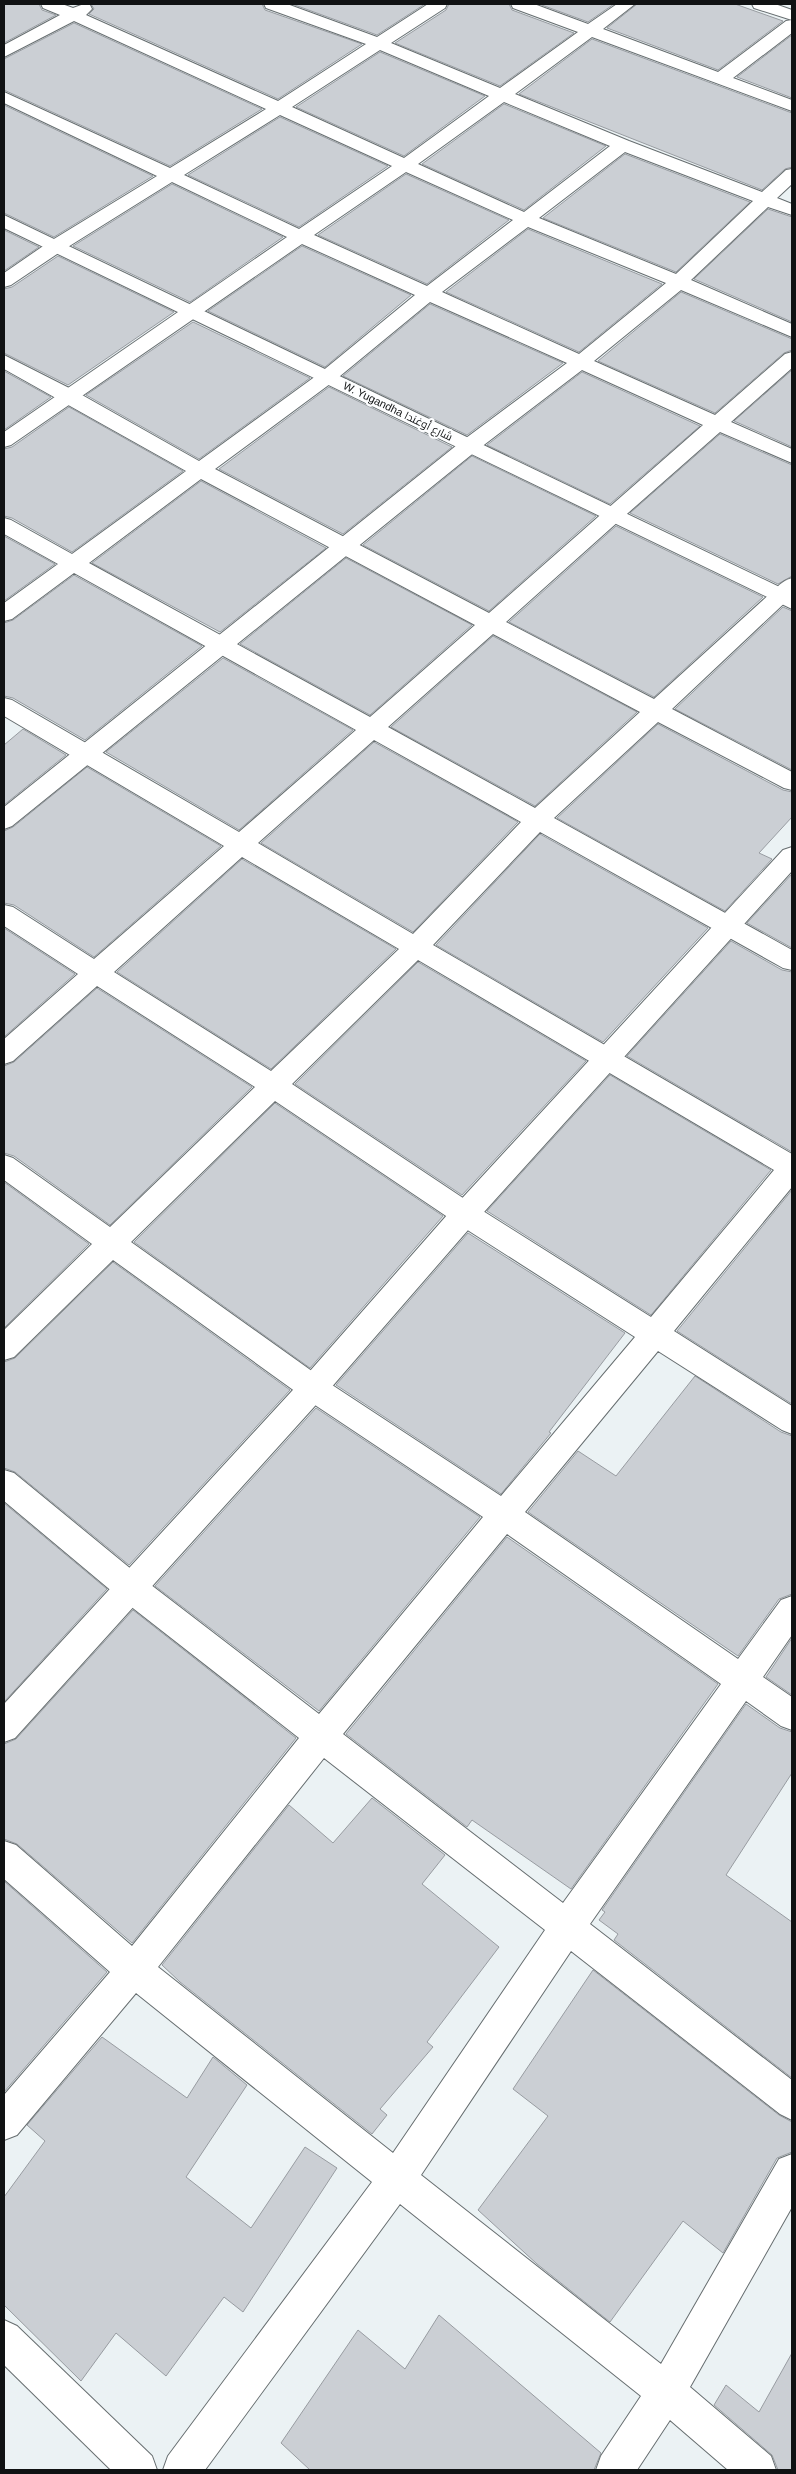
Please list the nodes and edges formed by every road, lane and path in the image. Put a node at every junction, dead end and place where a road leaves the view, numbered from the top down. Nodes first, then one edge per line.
1 (49, 4) edge
2 (94, 4) edge
3 (272, 4) edge
4 (439, 4) edge
5 (519, 4) edge
6 (627, 4) edge
7 (760, 4) edge
8 (74, 15) junction
9 (792, 16) edge
10 (792, 25) edge
11 (591, 30) junction
12 (378, 43) junction
13 (4, 52) edge
14 (719, 80) junction
15 (504, 94) junction
16 (4, 97) edge
17 (792, 106) edge
18 (278, 109) junction
19 (623, 145) junction
20 (406, 165) junction
21 (792, 174) edge
22 (171, 175) junction
23 (767, 199) junction
24 (792, 210) edge
25 (525, 219) junction
26 (4, 221) edge
27 (300, 236) junction
28 (56, 246) junction
29 (4, 281) edge
30 (679, 282) junction
31 (429, 293) junction
32 (191, 311) junction
33 (792, 331) edge
34 (792, 358) edge
35 (4, 362) edge
36 (581, 362) junction
37 (327, 377) junction
38 (68, 395) junction
39 (717, 422) junction
40 (4, 441) edge
41 (469, 446) junction
42 (792, 457) edge
43 (200, 470) junction
44 (613, 515) junction
45 (4, 525) edge
46 (344, 546) junction
47 (73, 564) junction
48 (788, 594) edge
49 (4, 614) edge
50 (491, 623) junction
51 (221, 645) junction
52 (4, 706) edge
53 (656, 710) junction
54 (371, 728) junction
55 (85, 754) junction
56 (792, 782) edge
57 (4, 820) edge
58 (537, 820) junction
59 (240, 844) junction
60 (792, 856) edge
61 (4, 914) edge
62 (729, 925) junction
63 (415, 948) junction
64 (792, 961) edge
65 (95, 972) junction
66 (4, 1054) edge
67 (607, 1058) junction
68 (275, 1087) junction
69 (4, 1166) edge
70 (792, 1168) edge
71 (465, 1214) junction
72 (114, 1244) junction
73 (656, 1333) junction
74 (4, 1348) edge
75 (313, 1388) junction
76 (792, 1421) edge
77 (4, 1483) edge
78 (505, 1515) junction
79 (132, 1588) junction
80 (792, 1610) edge
81 (742, 1680) junction
82 (792, 1715) edge
83 (4, 1727) edge
84 (321, 1736) junction
85 (4, 1857) edge
86 (567, 1927) junction
87 (134, 1970) junction
88 (792, 2102) edge
89 (4, 2122) edge
90 (792, 2172) edge
91 (396, 2180) junction
92 (4, 2339) edge
93 (666, 2392) junction
94 (138, 2470) edge
95 (182, 2470) edge
96 (616, 2470) edge
97 (757, 2470) edge

1 - 8 street
2 - 8 street
3 - 12 street
4 - 12 street
5 - 11 street
6 - 11 street
7 - 9 street
8 - 13 street
8 - 18 street
10 - 14 street
11 - 14 street
11 - 15 street
12 - 15 street
12 - 18 street
14 - 17 street
15 - 19 street
15 - 20 street
16 - 22 street
18 - 20 street
18 - 22 street
19 - 23 street
19 - 25 street
20 - 25 street
20 - 27 street
21 - 23 street
22 - 27 street
22 - 28 street
23 - 24 street
23 - 30 street
25 - 30 street
25 - 31 street
26 - 28 street, W. Yugandha شارع أوغندا
27 - 31 street
27 - 32 street
28 - 29 street
28 - 32 street, W. Yugandha شارع أوغندا
30 - 33 street
30 - 36 street
31 - 36 street
31 - 37 street
32 - 37 street, W. Yugandha شارع أوغندا
32 - 38 street
34 - 39 street
35 - 38 street
36 - 39 street
36 - 41 street
37 - 41 street, W. Yugandha شارع أوغندا
37 - 43 street
38 - 40 street
38 - 43 street
39 - 42 street
39 - 44 street
41 - 44 street, W. Yugandha شارع أوغندا
41 - 46 street
43 - 46 street
43 - 47 street
44 - 48 street, W. Yugandha شارع أوغندا
44 - 50 street
45 - 47 street
46 - 50 street
46 - 51 street
47 - 49 street
47 - 51 street
48 - 53 street
50 - 53 street
50 - 54 street
51 - 54 street
51 - 55 street
52 - 55 street
53 - 56 street
53 - 58 street
54 - 58 street
54 - 59 street
55 - 57 street
55 - 59 street
58 - 62 street
58 - 63 street
59 - 63 street
59 - 65 street
60 - 62 street
61 - 65 street
62 - 64 street
62 - 67 street
63 - 67 street
63 - 68 street
65 - 66 street
65 - 68 street
67 - 70 street
67 - 71 street
68 - 71 street
68 - 72 street
69 - 72 street
70 - 73 street
71 - 73 street
71 - 75 street
72 - 74 street
72 - 75 street
73 - 76 street
73 - 78 street
75 - 78 street
75 - 79 street
77 - 79 street
78 - 81 street
78 - 84 street
79 - 83 street
79 - 84 street
80 - 81 street
81 - 82 street
81 - 86 street
84 - 86 street
84 - 87 street
85 - 87 street
86 - 88 street
86 - 91 street
87 - 89 street
87 - 91 street
90 - 93 street
91 - 93 street
91 - 95 street
92 - 94 street
93 - 96 street
93 - 97 street

